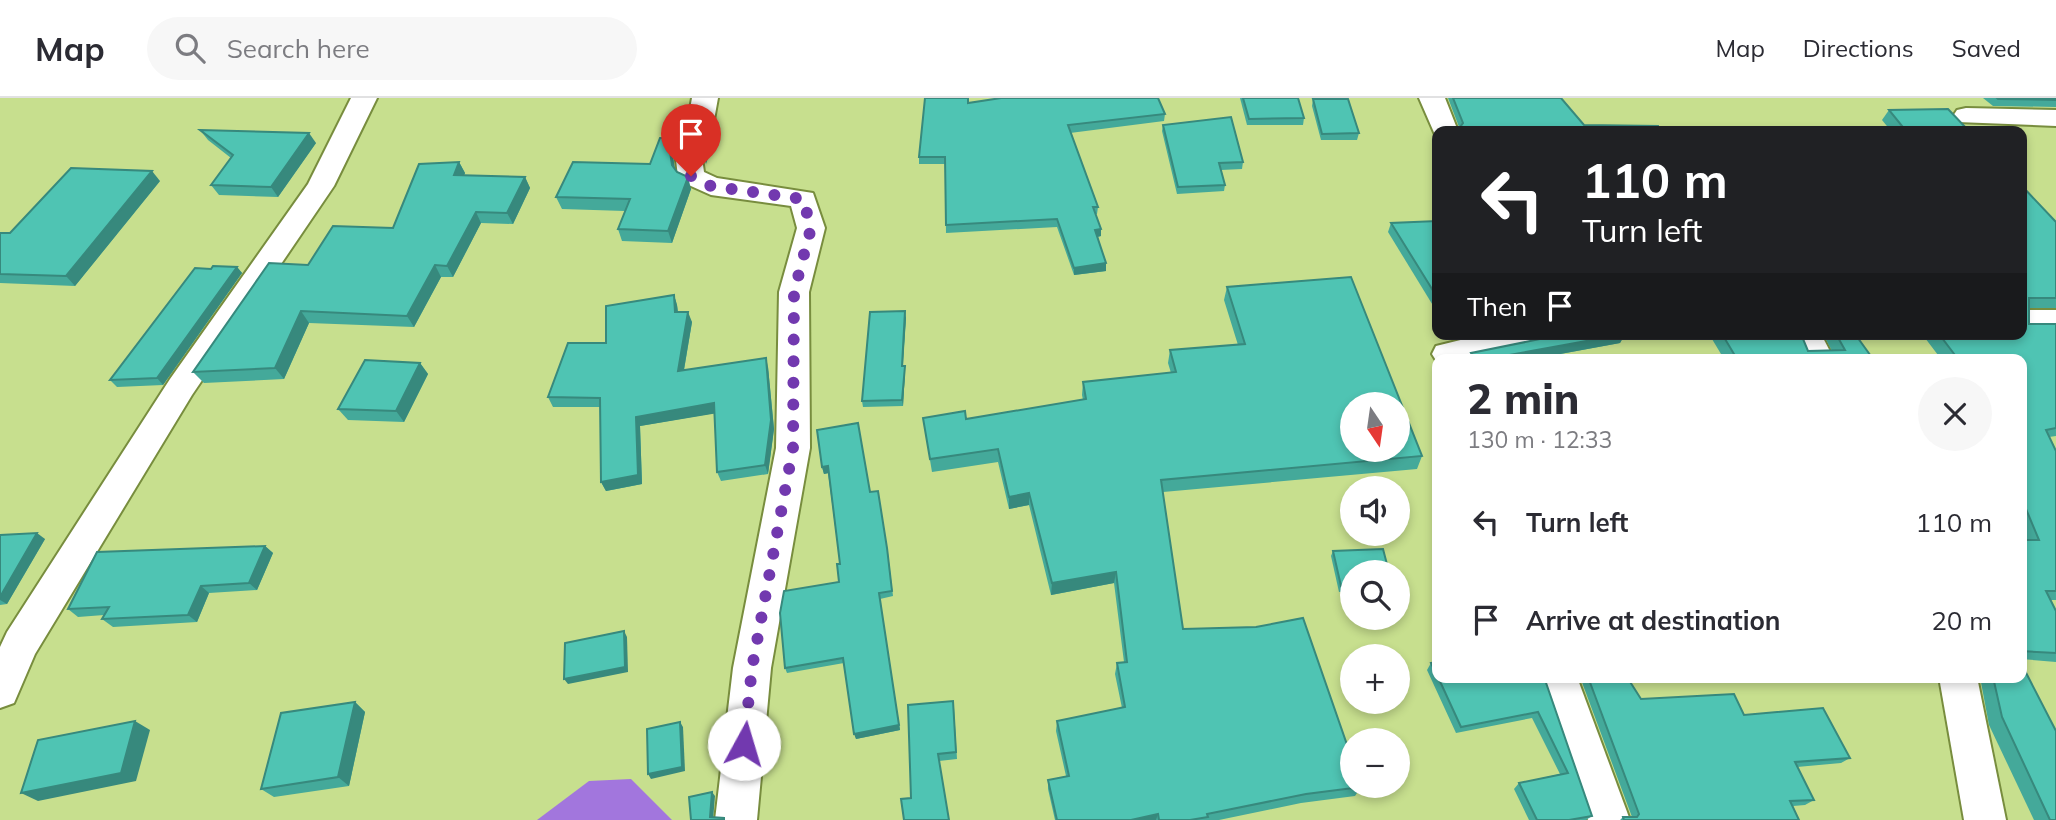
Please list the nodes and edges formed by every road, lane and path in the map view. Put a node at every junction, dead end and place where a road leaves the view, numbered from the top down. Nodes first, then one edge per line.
1 (364, 98) edge
2 (705, 98) edge
3 (1432, 98) edge
4 (1966, 116) dead end
5 (2056, 118) edge
6 (1443, 126) edge
7 (2027, 321) edge
8 (2056, 321) edge
9 (1511, 340) edge
10 (1447, 354) dead end
11 (1560, 683) edge
12 (1959, 683) edge
13 (0, 690) edge
14 (736, 820) edge
15 (1609, 820) edge
16 (1985, 820) edge

1 - 13 street
2 - 14 street
3 - 6 street
4 - 5 street
7 - 8 street
9 - 10 street
11 - 15 street
12 - 16 street

